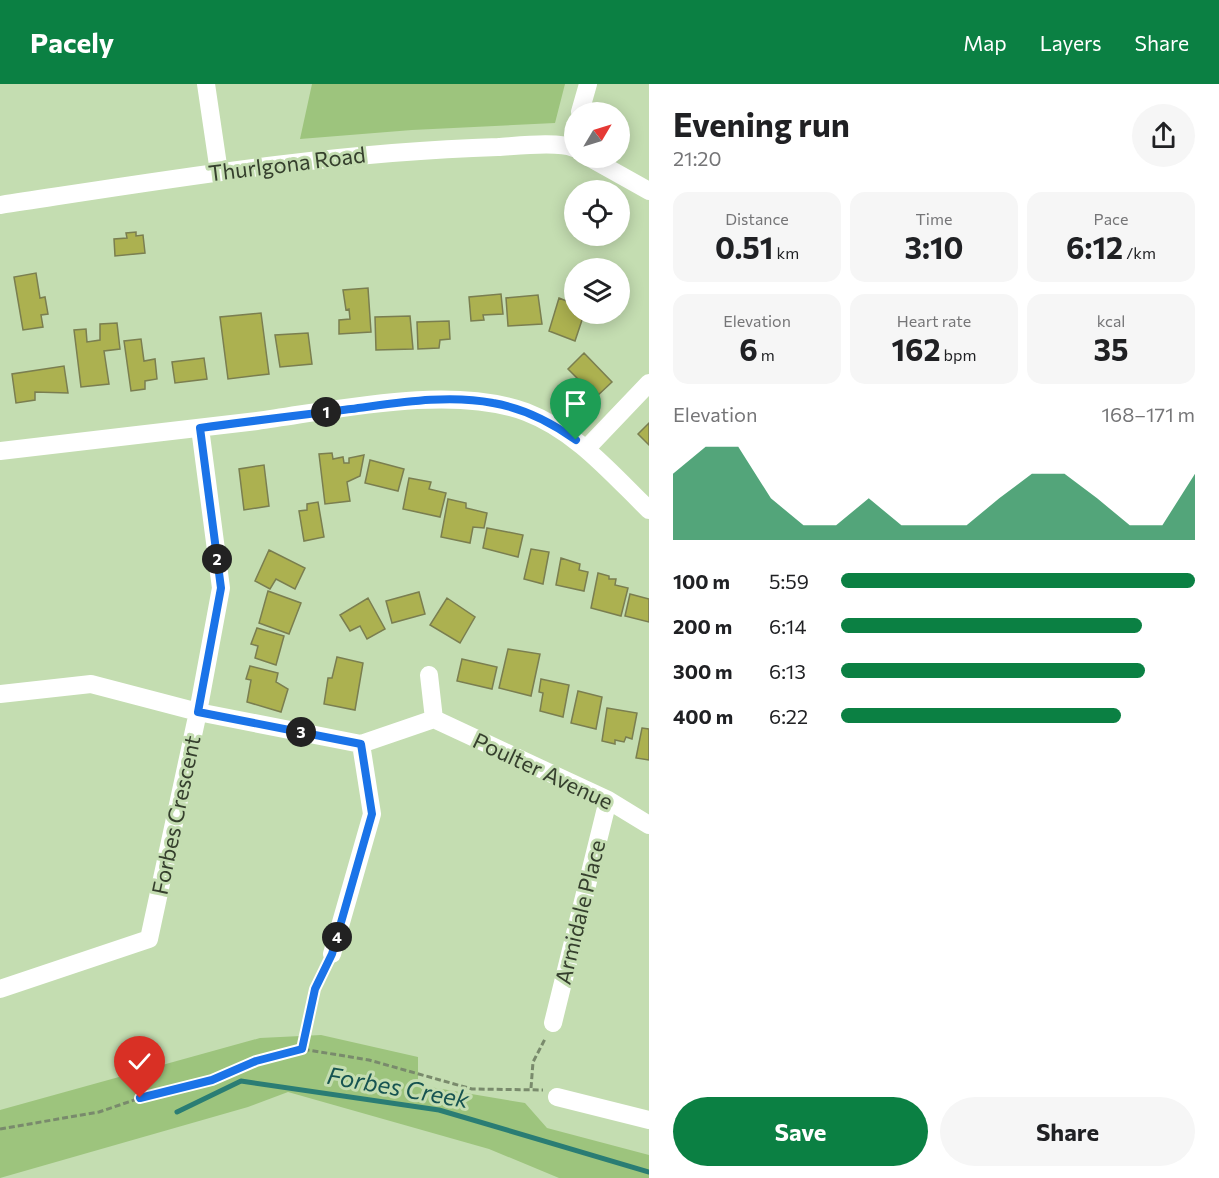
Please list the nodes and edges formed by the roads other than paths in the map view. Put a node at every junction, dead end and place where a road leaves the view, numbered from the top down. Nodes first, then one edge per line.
1 (206, 84) edge
2 (588, 84) edge
3 (583, 102) edge
4 (564, 143) edge
5 (608, 168) edge
6 (219, 172) junction
7 (649, 191) edge
8 (0, 205) edge
9 (649, 383) edge
10 (200, 428) junction
11 (586, 448) junction
12 (0, 451) edge
13 (649, 510) edge
14 (429, 675) dead end
15 (0, 694) edge
16 (198, 712) junction
17 (434, 719) junction
18 (361, 744) junction
19 (608, 800) junction
20 (649, 825) edge
21 (332, 954) road end
22 (0, 989) edge
23 (553, 1023) road end
24 (557, 1097) road end
25 (649, 1120) edge

1 - 6 street
2 - 3 street
4 - 6 street, Thurlgona Road
5 - 7 street
6 - 8 street, Thurlgona Road
9 - 11 street
10 - 11 street
10 - 12 street
10 - 16 street, Forbes Crescent
11 - 13 street
14 - 17 street
15 - 16 street
16 - 18 street
16 - 22 street, Forbes Crescent
17 - 18 street
17 - 19 street, Poulter Avenue
18 - 21 street
19 - 20 street, Poulter Avenue
19 - 23 street, Armidale Place
24 - 25 street

